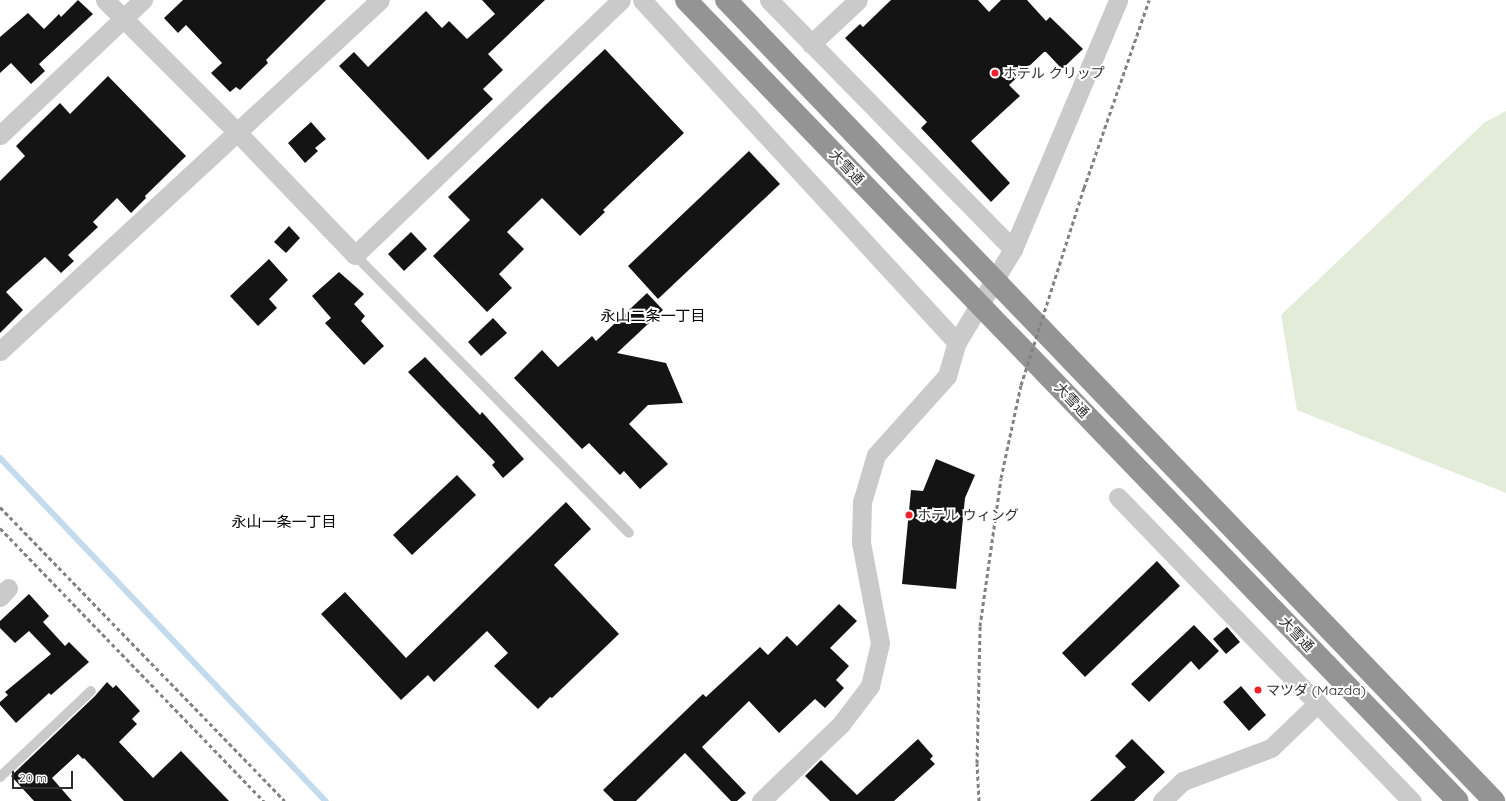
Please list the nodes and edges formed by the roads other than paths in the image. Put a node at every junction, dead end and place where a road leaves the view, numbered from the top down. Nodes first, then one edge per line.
1 (105, 0) edge
2 (143, 0) edge
3 (621, 0) edge
4 (642, 0) edge
5 (686, 0) edge
6 (726, 0) edge
7 (769, 0) edge
8 (858, 0) edge
9 (1118, 0) edge
10 (377, 1) edge
11 (123, 19) junction
12 (811, 44) junction
13 (237, 132) junction
14 (0, 135) edge
15 (1013, 249) junction
16 (355, 255) junction
17 (957, 342) junction
18 (0, 351) edge
19 (1118, 497) dead end
20 (629, 533) dead end
21 (91, 691) dead end
22 (1318, 703) junction
23 (0, 776) edge
24 (761, 801) edge
25 (1162, 801) edge
26 (1412, 801) edge
27 (1458, 801) edge
28 (1494, 801) edge

1 - 11 street
2 - 11 street
3 - 16 street
4 - 17 street
5 - 27 highway, 大雪通
6 - 28 highway, 大雪通
7 - 12 street
8 - 12 street
9 - 15 street
10 - 13 street
11 - 13 street
11 - 14 street
12 - 15 street
13 - 16 street
13 - 18 street
15 - 17 street
16 - 20 lane
17 - 24 street
19 - 22 street
21 - 23 lane
22 - 25 street
22 - 26 street

